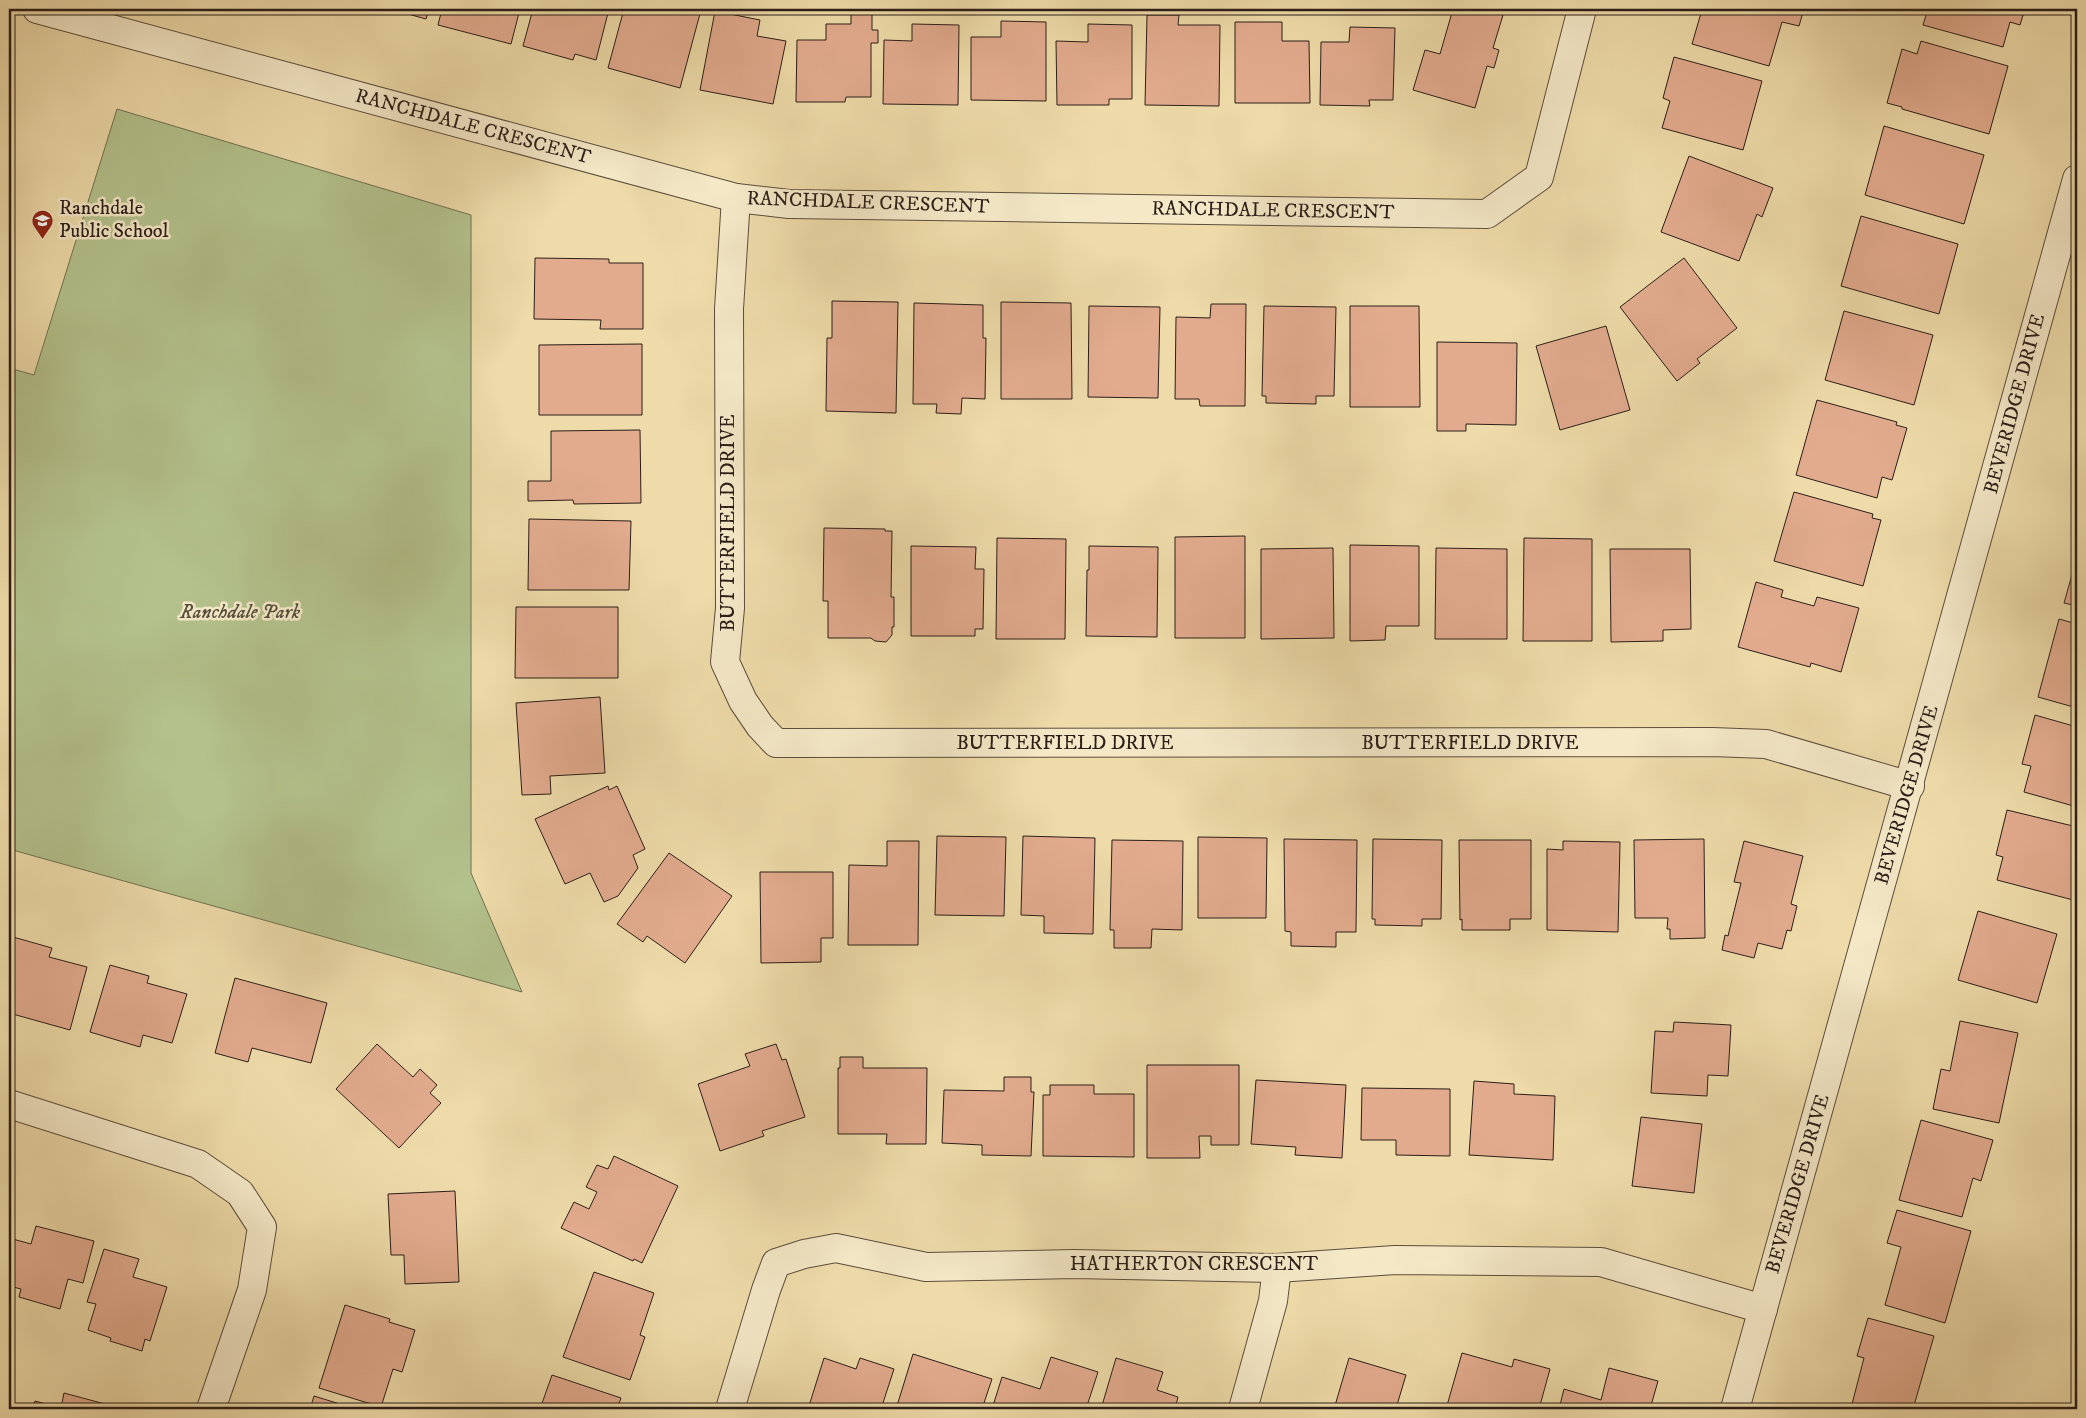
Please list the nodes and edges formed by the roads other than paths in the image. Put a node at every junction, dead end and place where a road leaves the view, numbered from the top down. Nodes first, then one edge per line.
1 (37, 9) edge
2 (1582, 9) edge
3 (2077, 179) edge
4 (736, 198) junction
5 (1910, 786) junction
6 (9, 1104) edge
7 (1277, 1268) junction
8 (1763, 1309) junction
9 (211, 1409) edge
10 (730, 1409) edge
11 (1243, 1409) edge
12 (1735, 1409) edge

1 - 4 street, RANCHDALE CRESCENT
2 - 4 street, RANCHDALE CRESCENT
3 - 5 street, BEVERIDGE DRIVE
4 - 5 street, BUTTERFIELD DRIVE
5 - 8 street, BEVERIDGE DRIVE
6 - 9 street
7 - 8 street, HATHERTON CRESCENT
7 - 10 street, HATHERTON CRESCENT
7 - 11 street
8 - 12 street, BEVERIDGE DRIVE

